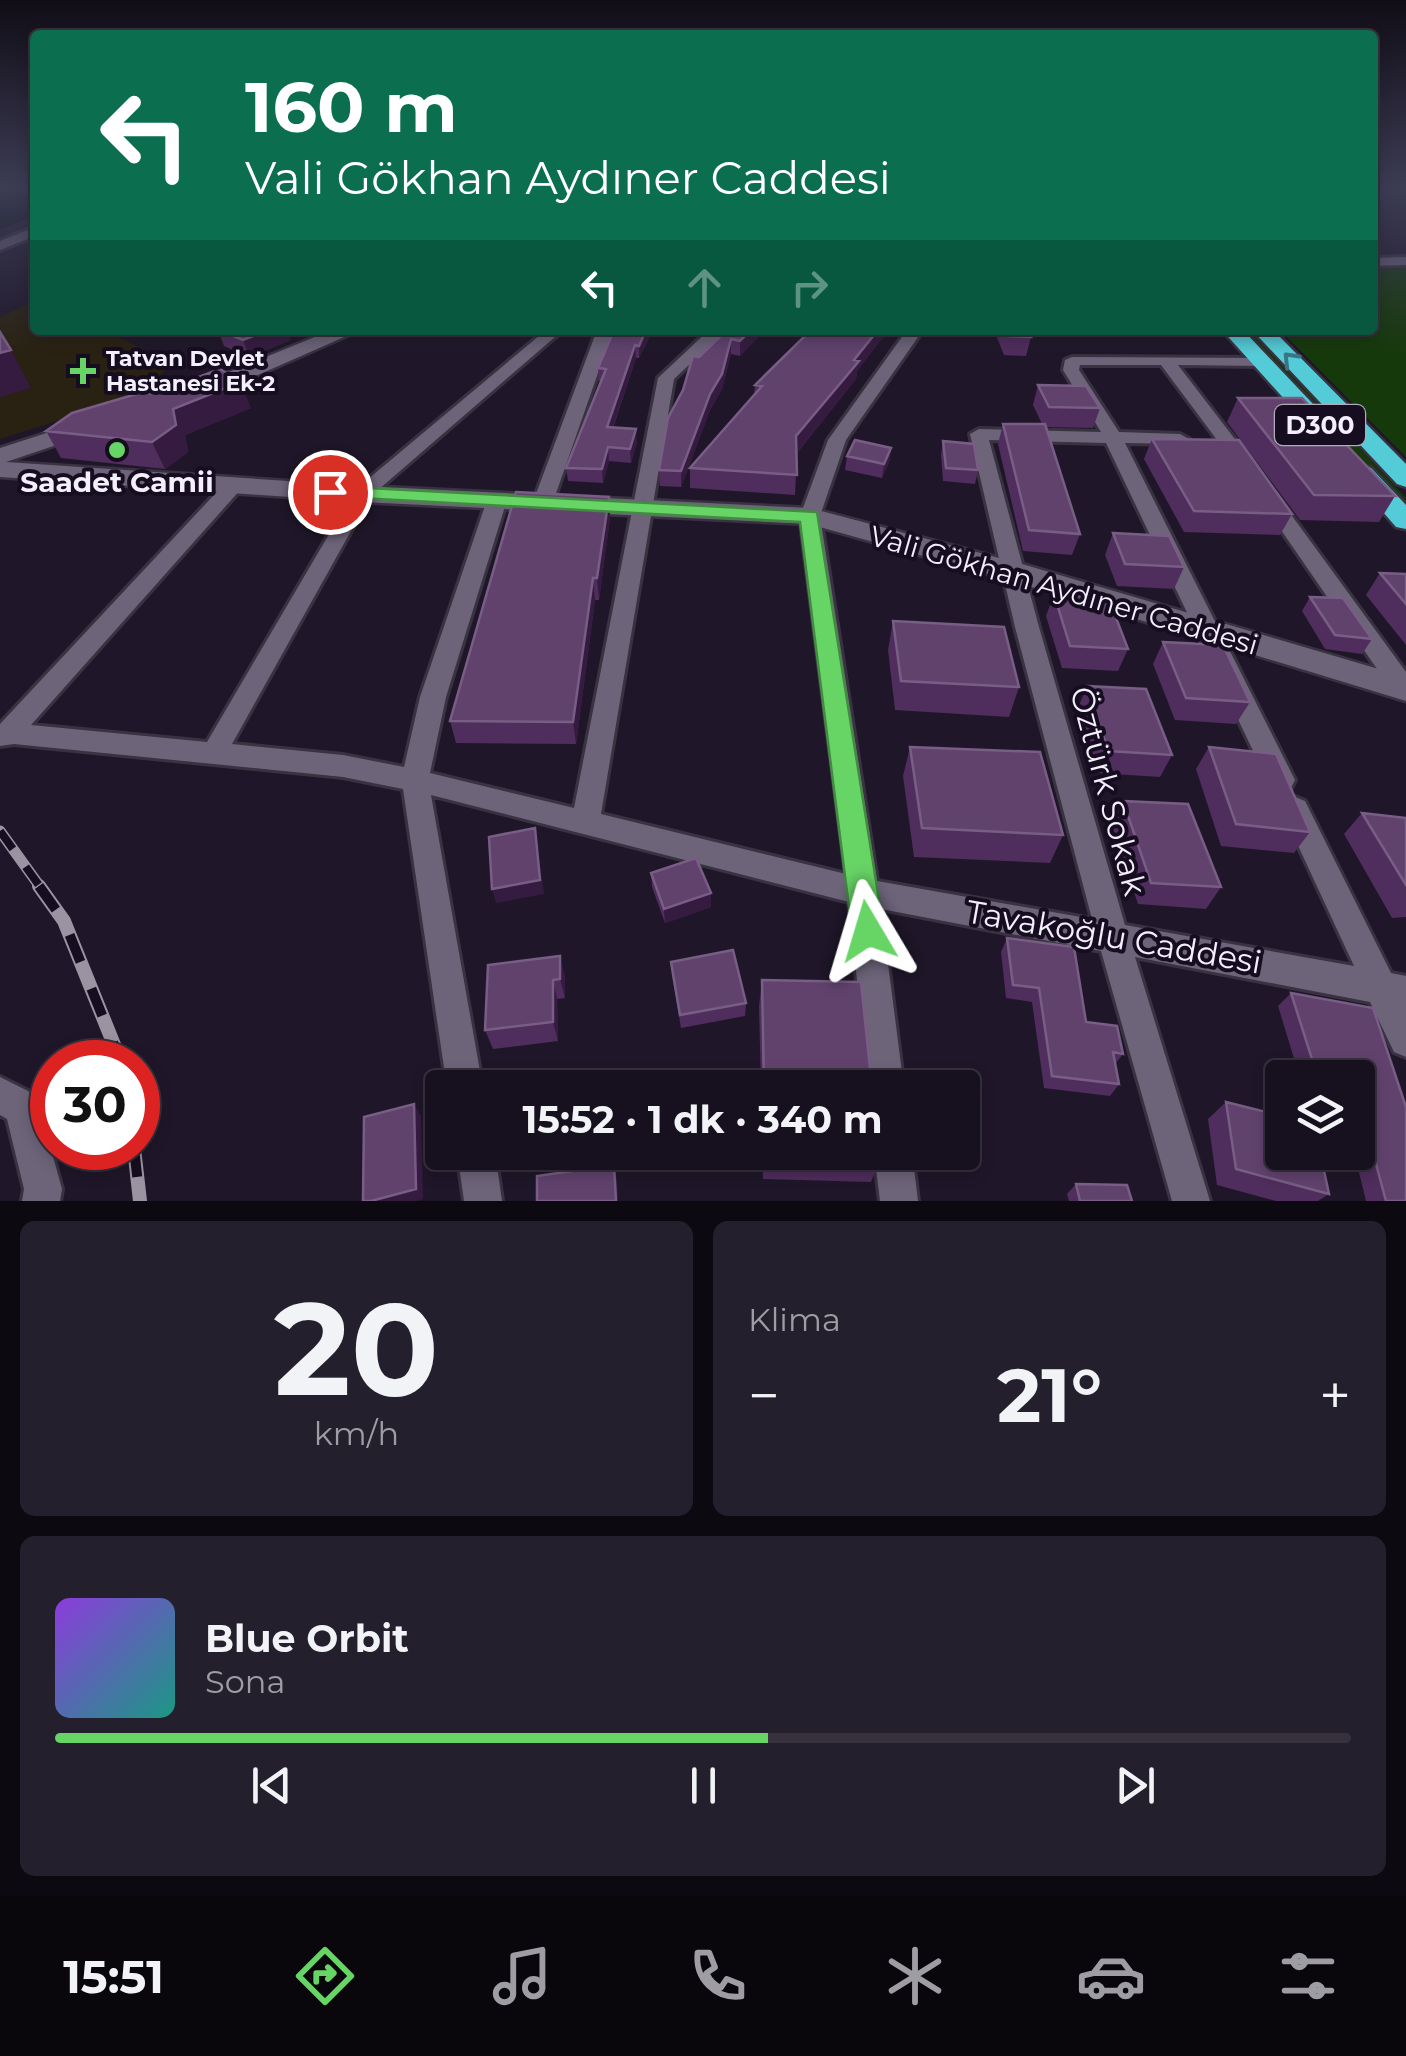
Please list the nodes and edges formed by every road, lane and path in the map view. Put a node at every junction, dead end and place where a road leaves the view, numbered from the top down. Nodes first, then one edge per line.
1 (1406, 261) edge
2 (1378, 262) edge
3 (323, 335) edge
4 (337, 335) edge
5 (549, 335) edge
6 (604, 335) edge
7 (713, 335) edge
8 (911, 335) edge
9 (1237, 335) edge
10 (1267, 335) edge
11 (1166, 361) junction
12 (1262, 361) junction
13 (103, 420) edge
14 (1113, 438) junction
15 (1228, 440) junction
16 (0, 453) edge
17 (0, 468) edge
18 (1406, 479) edge
19 (234, 486) junction
20 (362, 494) junction
21 (497, 500) junction
22 (543, 502) junction
23 (640, 506) junction
24 (810, 516) junction
25 (1406, 521) edge
26 (1012, 571) junction
27 (1209, 632) junction
28 (1405, 690) edge
29 (5, 737) edge
30 (214, 753) junction
31 (415, 780) junction
32 (586, 822) junction
33 (863, 892) junction
34 (1111, 936) junction
35 (1393, 989) edge
36 (1406, 1040) edge
37 (462, 1070) edge
38 (884, 1070) edge
39 (0, 1095) edge
40 (479, 1170) edge
41 (895, 1170) edge
42 (41, 1201) edge
43 (483, 1201) edge
44 (899, 1201) edge
45 (1191, 1201) edge

1 - 2 street
3 - 4 street
5 - 20 street
6 - 22 street
7 - 23 street
8 - 24 street
9 - 12 highway, D300
18 -> 10 highway, D300
11 - 12 street
11 - 14 street
11 - 15 street
12 - 25 highway, D300
13 - 16 street
14 - 15 street
14 - 26 street, Öztürk Sokak
14 - 27 street
15 - 28 street
17 - 19 street, Vali Gökhan Aydıner Caddesi
19 - 20 street, Vali Gökhan Aydıner Caddesi
19 - 29 street
20 - 21 street, Vali Gökhan Aydıner Caddesi
20 - 30 street
21 - 22 street, Vali Gökhan Aydıner Caddesi
21 - 31 street
22 - 23 street, Vali Gökhan Aydıner Caddesi
23 - 24 street, Vali Gökhan Aydıner Caddesi
23 - 32 street
24 - 26 street, Vali Gökhan Aydıner Caddesi
24 - 33 street
26 - 27 street, Vali Gökhan Aydıner Caddesi
26 - 34 street, Öztürk Sokak
27 - 28 street, Vali Gökhan Aydıner Caddesi
27 - 35 street
29 - 30 street, Tavakoğlu Caddesi
30 - 31 street, Tavakoğlu Caddesi
31 - 32 street, Tavakoğlu Caddesi
31 - 37 street
32 - 33 street, Tavakoğlu Caddesi
33 - 34 street, Tavakoğlu Caddesi
33 - 38 street
34 - 35 street, Tavakoğlu Caddesi
34 - 45 street, Öztürk Sokak
35 - 36 street
39 - 42 street
40 - 43 street
41 - 44 street

